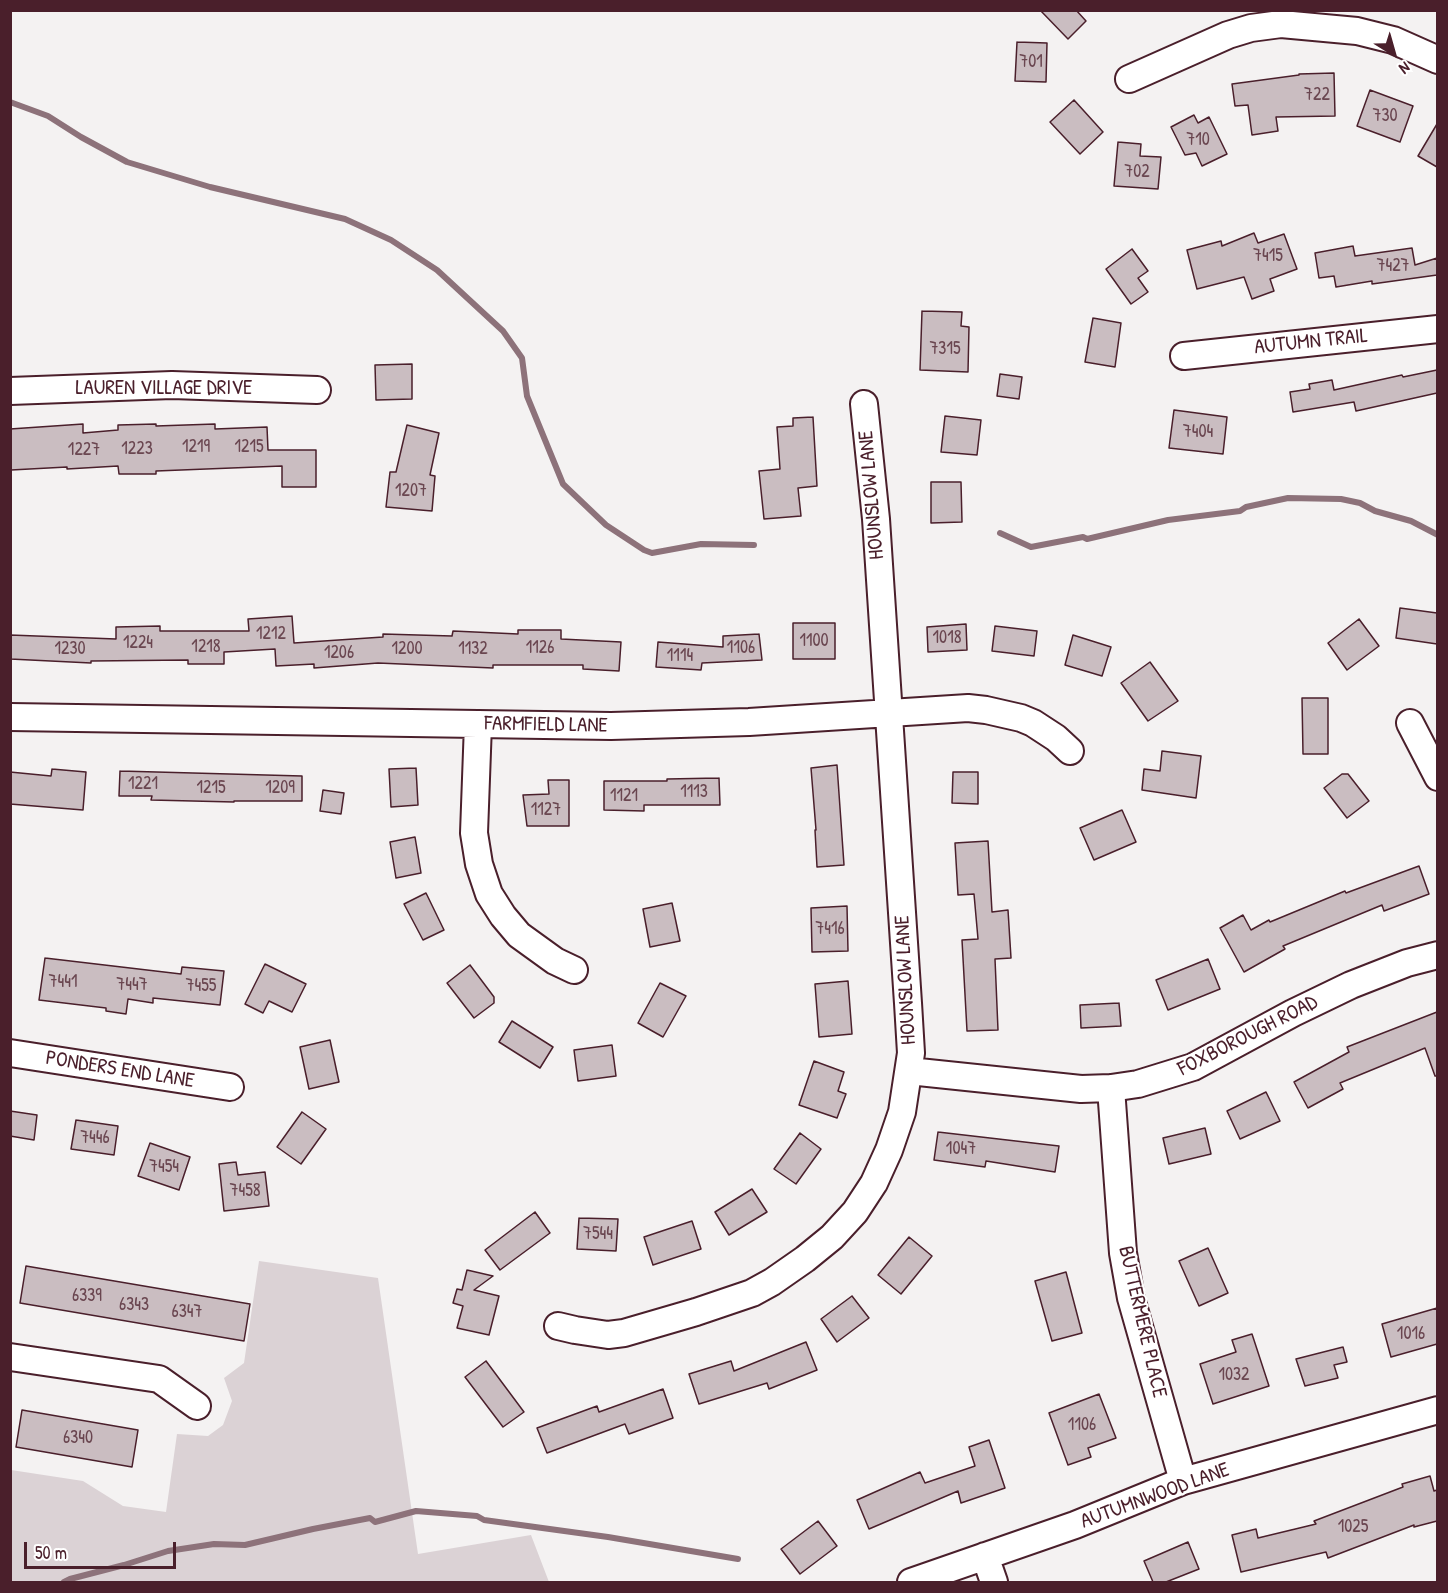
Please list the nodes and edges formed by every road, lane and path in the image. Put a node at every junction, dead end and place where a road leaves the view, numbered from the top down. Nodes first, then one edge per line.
1 (1437, 60) edge
2 (1129, 79) dead end
3 (1437, 328) edge
4 (1184, 356) dead end
5 (317, 390) dead end
6 (10, 391) edge
7 (864, 404) dead end
8 (889, 712) junction
9 (10, 717) edge
10 (1410, 723) dead end
11 (478, 724) junction
12 (1070, 751) dead end
13 (1437, 777) edge
14 (1437, 955) edge
15 (574, 969) dead end
16 (10, 1053) edge
17 (909, 1071) junction
18 (230, 1087) dead end
19 (1111, 1088) junction
20 (558, 1326) dead end
21 (10, 1357) edge
22 (197, 1406) dead end
23 (1437, 1410) edge
24 (1183, 1481) junction
25 (985, 1556) junction
26 (911, 1582) edge
27 (994, 1582) edge

1 - 2 street
3 - 4 street, AUTUMN TRAIL
5 - 6 street, LAUREN VILLAGE DRIVE
7 - 8 street, HOUNSLOW LANE
8 - 11 street, FARMFIELD LANE
8 - 12 street, FARMFIELD LANE
8 - 17 street, HOUNSLOW LANE
9 - 11 street, FARMFIELD LANE
10 - 13 street
11 - 15 street
14 - 19 street, FOXBOROUGH ROAD
16 - 18 street, PONDERS END LANE
17 - 19 street, FOXBOROUGH ROAD
17 - 20 street, HOUNSLOW LANE
19 - 24 street, BUTTERMERE PLACE
21 - 22 street
23 - 24 street, AUTUMNWOOD LANE
24 - 25 street, AUTUMNWOOD LANE
25 - 26 street, AUTUMNWOOD LANE
25 - 27 street

